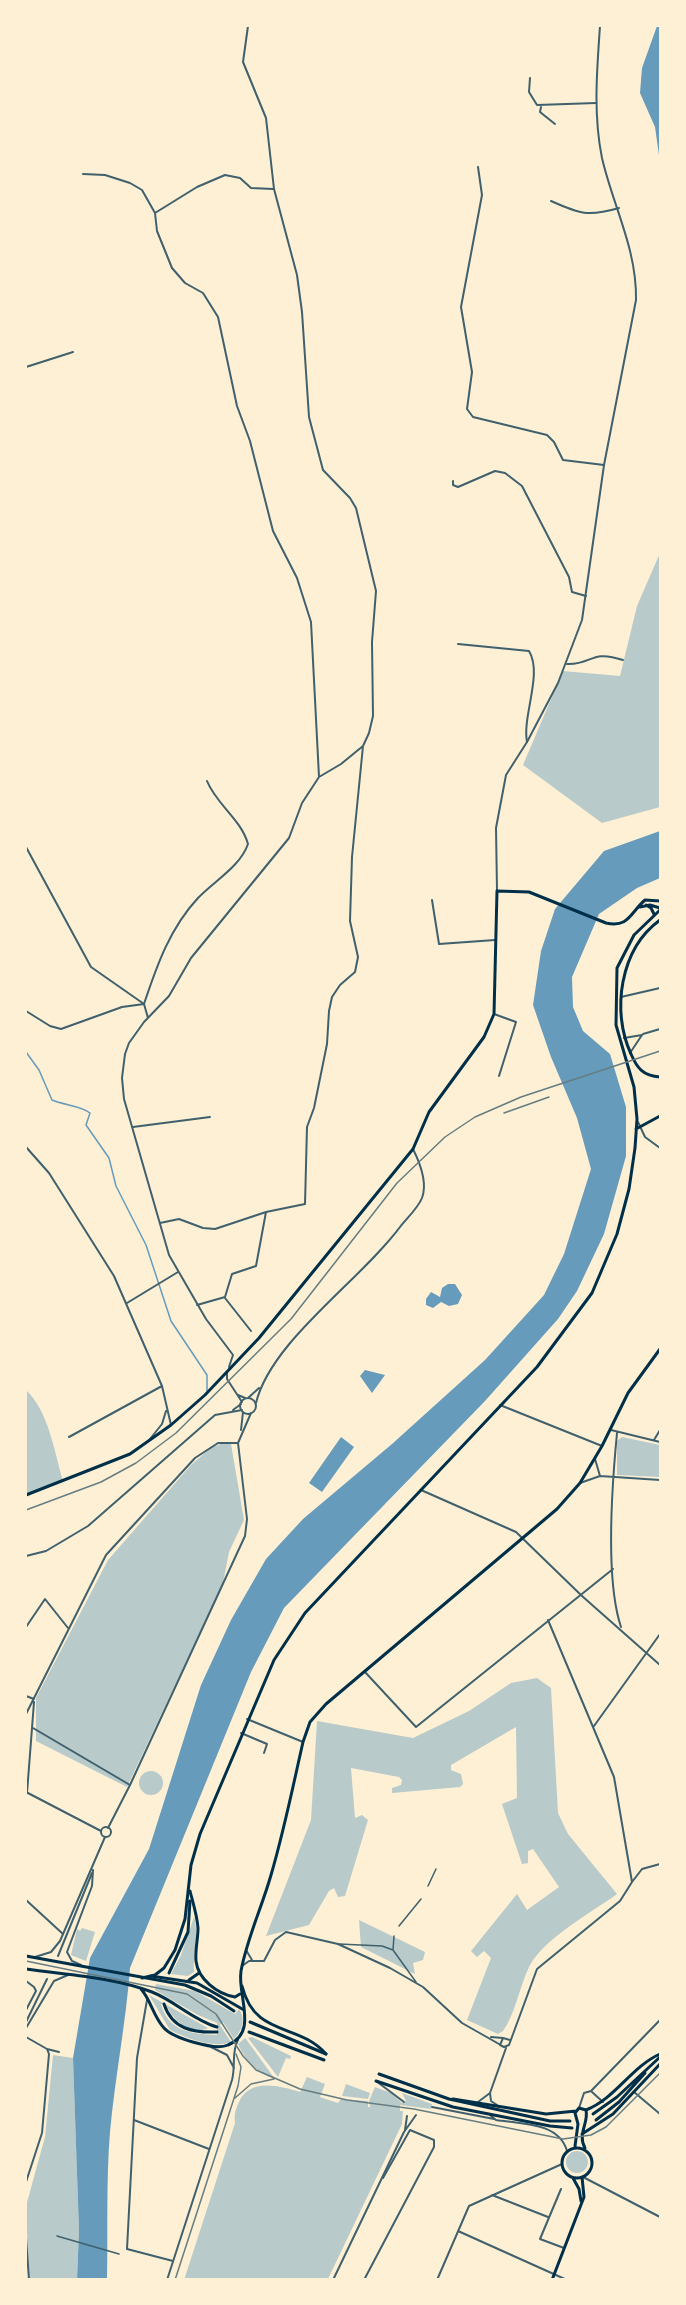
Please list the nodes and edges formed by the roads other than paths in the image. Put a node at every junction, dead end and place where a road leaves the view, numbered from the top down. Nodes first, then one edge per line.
1 (248, 26) edge
2 (600, 26) edge
3 (530, 78) dead end
4 (596, 103) junction
5 (542, 106) junction
6 (555, 124) dead end
7 (478, 167) dead end
8 (83, 174) dead end
9 (274, 189) junction
10 (551, 201) dead end
11 (619, 208) junction
12 (155, 213) junction
13 (73, 352) dead end
14 (26, 368) edge
15 (604, 465) junction
16 (453, 481) dead end
17 (586, 596) junction
18 (458, 644) dead end
19 (623, 660) dead end
20 (567, 664) junction
21 (528, 742) junction
22 (363, 746) junction
23 (319, 777) junction
24 (207, 781) dead end
25 (26, 847) edge
26 (497, 891) junction
27 (432, 900) dead end
28 (645, 905) junction
29 (660, 907) edge
30 (638, 908) junction
31 (654, 914) junction
32 (660, 920) edge
33 (495, 940) junction
34 (660, 988) edge
35 (621, 997) junction
36 (144, 1004) junction
37 (26, 1011) edge
38 (494, 1014) junction
39 (148, 1018) junction
40 (660, 1029) edge
41 (642, 1035) junction
42 (624, 1038) junction
43 (630, 1053) junction
44 (499, 1076) dead end
45 (660, 1077) edge
46 (660, 1116) edge
47 (210, 1117) dead end
48 (637, 1119) junction
49 (132, 1127) junction
50 (641, 1128) junction
51 (636, 1129) junction
52 (26, 1147) edge
53 (660, 1148) edge
54 (413, 1149) junction
55 (266, 1212) junction
56 (160, 1223) junction
57 (178, 1272) junction
58 (225, 1298) junction
59 (127, 1303) junction
60 (197, 1305) junction
61 (251, 1331) dead end
62 (660, 1349) edge
63 (162, 1386) junction
64 (261, 1386) junction
65 (238, 1395) junction
66 (247, 1398) junction
67 (241, 1403) junction
68 (256, 1403) junction
69 (500, 1405) junction
70 (167, 1408) junction
71 (230, 1411) junction
72 (242, 1411) junction
73 (251, 1413) junction
74 (171, 1425) junction
75 (610, 1430) junction
76 (660, 1430) edge
77 (241, 1432) junction
78 (617, 1433) junction
79 (69, 1437) dead end
80 (149, 1440) junction
81 (653, 1441) junction
82 (660, 1442) edge
83 (237, 1443) junction
84 (602, 1446) junction
85 (595, 1458) junction
86 (600, 1476) junction
87 (613, 1478) junction
88 (660, 1480) edge
89 (580, 1483) junction
90 (421, 1490) junction
91 (26, 1495) edge
92 (524, 1540) junction
93 (26, 1556) edge
94 (613, 1569) junction
95 (582, 1596) junction
96 (548, 1620) junction
97 (26, 1627) edge
98 (68, 1629) junction
99 (621, 1630) junction
100 (660, 1634) edge
101 (646, 1654) junction
102 (660, 1665) edge
103 (365, 1672) junction
104 (26, 1696) edge
105 (34, 1699) junction
106 (26, 1714) edge
107 (247, 1719) junction
108 (594, 1726) junction
109 (33, 1728) junction
110 (241, 1734) junction
111 (303, 1742) junction
112 (264, 1753) dead end
113 (130, 1785) junction
114 (26, 1793) edge
115 (108, 1828) junction
116 (101, 1831) junction
117 (105, 1837) junction
118 (660, 1864) edge
119 (436, 1869) dead end
120 (93, 1870) junction
121 (632, 1882) junction
122 (428, 1886) dead end
123 (190, 1890) junction
124 (421, 1899) dead end
125 (26, 1900) edge
126 (399, 1926) dead end
127 (63, 1934) junction
128 (394, 1936) dead end
129 (338, 1944) junction
130 (246, 1949) junction
131 (393, 1950) junction
132 (26, 1956) edge
133 (58, 1956) dead end
134 (32, 1958) junction
135 (252, 1960) junction
136 (242, 1966) junction
137 (86, 1968) junction
138 (26, 1969) edge
139 (169, 1973) dead end
140 (200, 1973) junction
141 (68, 1976) junction
142 (151, 1976) junction
143 (142, 1978) junction
144 (240, 1978) junction
145 (48, 1979) dead end
146 (188, 1980) junction
147 (26, 1981) edge
148 (417, 1983) junction
149 (141, 1989) junction
150 (240, 1994) junction
151 (146, 1995) junction
152 (164, 2004) dead end
153 (26, 2010) edge
154 (234, 2011) dead end
155 (245, 2012) junction
156 (26, 2019) edge
157 (660, 2019) edge
158 (250, 2022) dead end
159 (515, 2025) junction
160 (26, 2028) edge
161 (249, 2032) dead end
162 (488, 2036) junction
163 (26, 2037) edge
164 (240, 2037) junction
165 (504, 2038) junction
166 (510, 2040) junction
167 (501, 2045) junction
168 (210, 2047) junction
169 (507, 2047) junction
170 (47, 2049) junction
171 (59, 2052) dead end
172 (660, 2056) edge
173 (324, 2060) dead end
174 (502, 2060) junction
175 (660, 2064) edge
176 (646, 2071) junction
177 (234, 2074) junction
178 (379, 2074) dead end
179 (376, 2081) joint
180 (591, 2091) junction
181 (634, 2092) junction
182 (490, 2094) junction
183 (448, 2099) junction
184 (404, 2102) dead end
185 (478, 2102) junction
186 (603, 2102) junction
187 (497, 2105) junction
188 (432, 2107) dead end
189 (581, 2109) junction
190 (593, 2114) dead end
191 (660, 2114) edge
192 (416, 2115) dead end
193 (490, 2115) junction
194 (407, 2116) dead end
195 (133, 2119) junction
196 (496, 2120) junction
197 (596, 2120) dead end
198 (570, 2121) dead end
199 (572, 2128) dead end
200 (404, 2132) junction
201 (582, 2134) junction
202 (575, 2147) junction
203 (209, 2149) junction
204 (586, 2150) junction
205 (567, 2151) junction
206 (562, 2164) junction
207 (583, 2177) junction
208 (383, 2178) junction
209 (573, 2178) junction
210 (26, 2182) edge
211 (561, 2189) dead end
212 (492, 2195) junction
213 (581, 2206) junction
214 (660, 2217) edge
215 (549, 2218) junction
216 (458, 2231) junction
217 (57, 2236) dead end
218 (26, 2237) edge
219 (564, 2248) junction
220 (119, 2254) dead end
221 (173, 2261) junction
222 (555, 2272) junction
223 (29, 2280) edge
224 (167, 2280) edge
225 (333, 2280) edge
226 (364, 2280) edge
227 (437, 2280) edge
228 (552, 2280) edge
229 (567, 2280) edge

1 - 9 street
2 - 4 street
3 - 5 street
4 - 5 street
4 - 11 street
5 - 6 street
7 - 15 street
8 - 12 street
9 - 12 street
9 - 22 street
10 - 11 street
11 - 15 street
12 - 23 street
13 - 14 street
15 - 17 street
16 - 17 street
17 - 20 street
18 - 21 street
19 - 20 street
20 - 21 street
21 - 26 street
22 - 23 street
22 - 55 street
23 - 39 street
24 - 36 street
25 - 36 street
26 - 30 main road
26 - 33 main road
27 - 33 street
28 - 29 main road
28 - 30 main road
28 - 31 main road
29 - 30 main road
29 - 31 main road
31 - 48 main road
32 - 35 main road
33 - 38 main road
34 - 35 street
35 - 42 main road
36 - 37 street
36 - 39 street
38 - 44 street
38 - 54 main road
39 - 49 street
40 - 41 street
41 - 42 street
41 - 43 street
42 - 43 main road
43 - 45 main road
46 - 50 main road
47 - 49 street
48 - 50 street
48 - 51 main road
49 - 56 street
50 - 51 main road
50 - 53 street
51 - 69 main road
52 - 59 street
54 - 64 street
54 - 74 main road
55 - 56 street
55 - 58 street
56 - 57 street
57 - 59 street
57 - 60 street
58 - 60 street
58 - 61 street
59 - 63 street
60 - 65 street
62 - 75 main road
63 - 70 street
63 - 79 street
64 - 66 street
64 - 68 street
65 - 66 street
65 - 67 street
66 - 67 street
66 - 68 street
67 - 71 street
67 - 72 street
68 - 73 street
69 - 84 street
69 - 90 main road
70 - 74 street
70 - 80 street
71 - 72 street
71 - 93 street
72 - 73 street
72 - 77 street
73 - 77 street
74 - 80 main road
75 - 78 street
75 - 84 main road
76 - 81 street
77 - 83 street
78 - 81 street
78 - 87 street
80 - 91 main road
81 - 82 street
83 - 98 street
83 - 113 street
84 - 85 main road
85 - 86 street
85 - 89 main road
86 - 87 street
86 - 89 street
87 - 88 street
87 - 94 street
89 - 92 main road
90 - 92 street
90 - 107 main road
92 - 95 street
92 - 103 main road
94 - 95 street
94 - 99 street
95 - 96 street
95 - 99 street
96 - 103 street
96 - 108 street
97 - 98 street
98 - 105 street
99 - 101 street
100 - 101 street
101 - 102 street
101 - 108 street
103 - 111 main road
104 - 105 street
105 - 106 street
105 - 109 street
107 - 110 main road
107 - 111 street
108 - 121 street
109 - 113 street
109 - 114 street
110 - 112 street
110 - 123 main road
111 - 130 main road
113 - 115 street
114 - 116 street
115 - 116 street
115 - 117 street
116 - 117 street
117 - 120 street
118 - 121 street
119 - 122 street
120 - 127 street
120 - 133 street
120 - 137 street
121 - 159 street
123 - 139 main road
123 - 140 main road
123 - 142 main road
124 - 126 street
125 - 127 street
127 - 134 street
128 - 131 street
129 - 131 street
129 - 135 street
129 - 148 street
130 - 135 street
130 - 136 main road
131 - 148 street
132 - 134 main road
134 - 137 main road
135 - 136 street
136 - 144 main road
137 - 143 main road
138 - 141 main road
140 - 146 main road
140 - 150 main road
141 - 149 main road
141 - 160 street
142 - 143 main road
142 - 146 main road
143 - 154 main road
144 - 150 main road
144 - 158 main road
145 - 156 street
146 - 155 main road
147 - 153 street
148 - 162 street
149 - 151 main road
149 - 152 main road
150 - 155 main road
151 - 168 main road
151 - 195 street
155 - 164 main road
157 - 180 street
159 - 165 street
159 - 166 street
161 - 173 main road
162 - 165 street
162 - 167 street
163 - 170 street
164 - 168 main road
164 - 177 street
165 - 166 street
165 - 167 street
166 - 169 street
167 - 169 street
167 - 174 street
168 - 177 street
169 - 174 street
170 - 171 street
170 - 210 street
172 - 176 main road
172 - 186 main road
174 - 182 street
175 - 181 main road
176 - 190 main road
176 - 197 main road
177 - 203 street
178 - 183 main road
179 - 184 street
179 - 193 main road
180 - 186 street
180 - 189 street
181 - 191 street
181 - 201 main road
182 - 185 street
182 - 187 street
183 - 185 main road
183 - 198 main road
185 - 187 main road
186 - 189 main road
187 - 189 main road
188 - 196 street
189 - 201 main road
189 - 202 main road
192 - 200 street
193 - 196 street
193 - 199 main road
194 - 200 street
195 - 203 street
195 - 221 street
196 - 205 street
200 - 208 street
201 - 204 main road
202 - 204 main road
202 - 205 main road
203 - 221 street
204 - 207 main road
205 - 206 main road
206 - 209 main road
206 - 212 street
207 - 209 main road
207 - 213 main road
207 - 214 street
208 - 225 street
208 - 226 street
209 - 213 main road
211 - 215 street
212 - 215 street
212 - 216 street
213 - 219 main road
215 - 219 street
216 - 222 street
216 - 227 street
217 - 220 street
218 - 223 street
219 - 222 main road
221 - 224 street
222 - 228 main road
222 - 229 street

